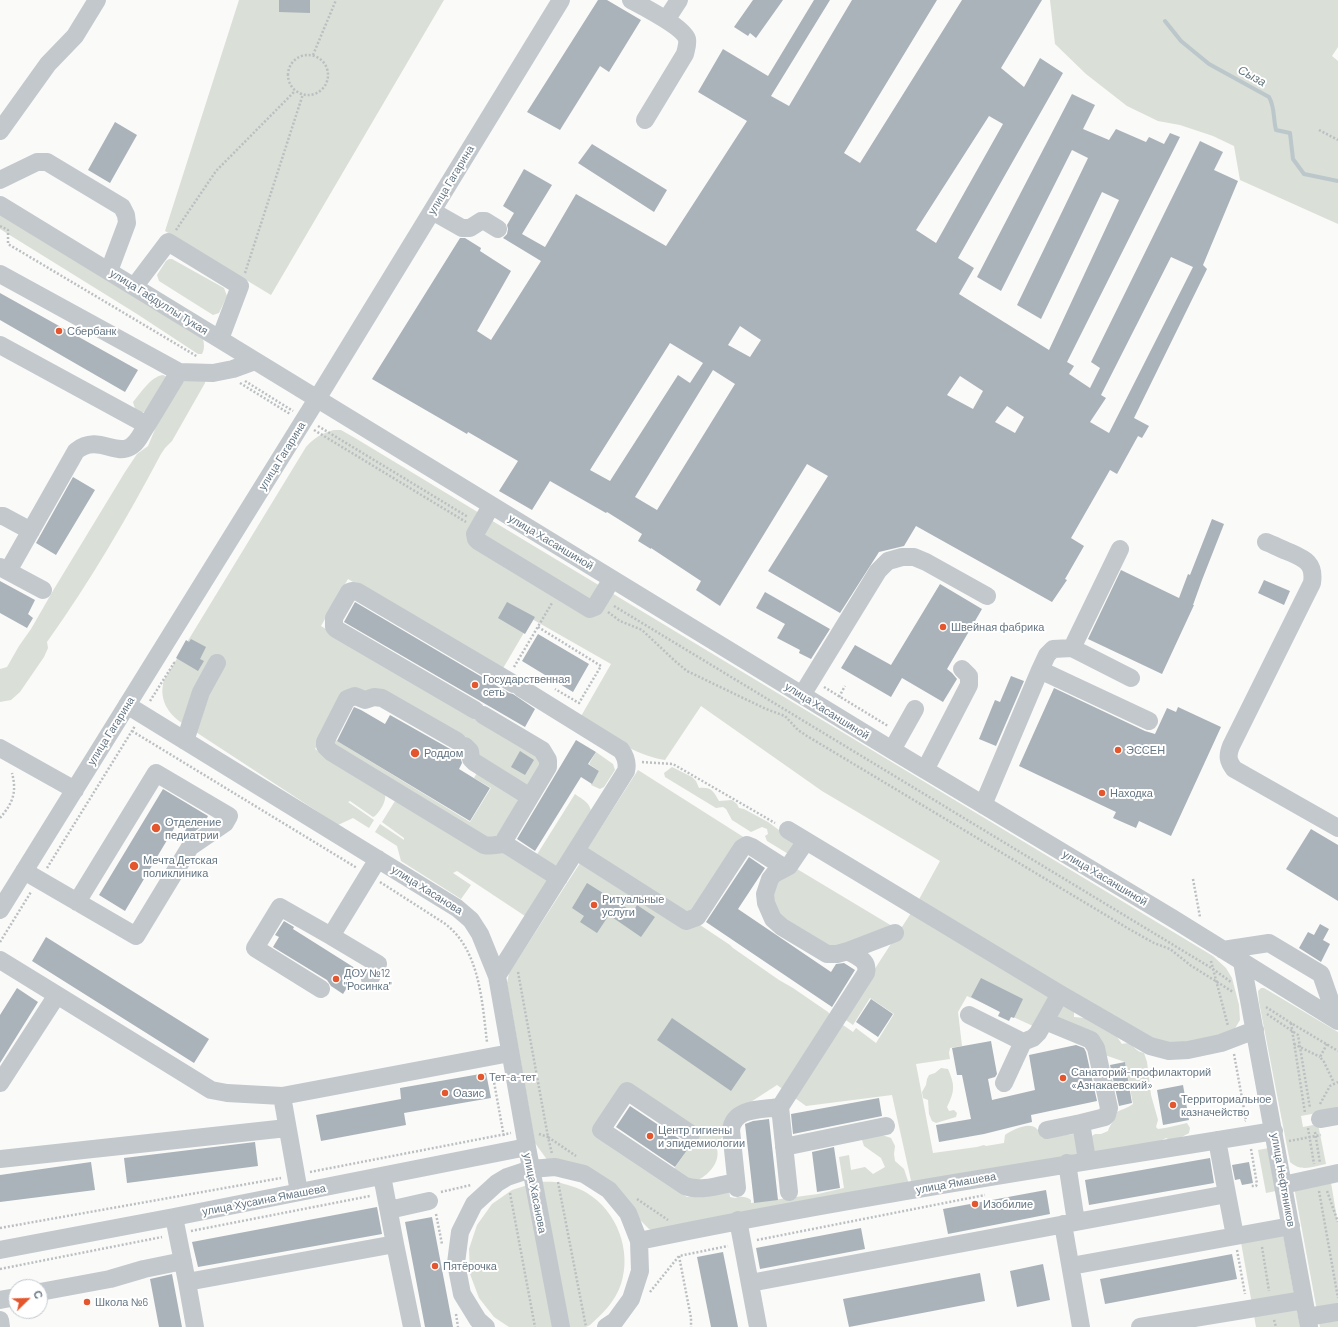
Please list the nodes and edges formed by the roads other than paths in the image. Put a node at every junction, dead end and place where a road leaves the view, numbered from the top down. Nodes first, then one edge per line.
1 (97, 0) edge
2 (560, 0) edge
3 (631, 0) edge
4 (679, 0) edge
5 (666, 20) junction
6 (645, 120) dead end
7 (0, 131) edge
8 (0, 180) edge
9 (0, 205) edge
10 (432, 211) junction
11 (498, 229) dead end
12 (109, 271) junction
13 (0, 274) edge
14 (134, 286) junction
15 (220, 339) junction
16 (0, 345) edge
17 (255, 361) junction
18 (179, 372) junction
19 (317, 400) junction
20 (147, 425) junction
21 (491, 506) junction
22 (0, 516) edge
23 (31, 531) junction
24 (1266, 542) dead end
25 (1120, 549) dead end
26 (4, 569) edge
27 (612, 579) junction
28 (43, 590) dead end
29 (987, 596) dead end
30 (1072, 648) junction
31 (217, 663) dead end
32 (962, 669) dead end
33 (1040, 670) junction
34 (1131, 678) dead end
35 (802, 695) junction
36 (127, 705) junction
37 (915, 709) dead end
38 (1149, 721) dead end
39 (185, 741) junction
40 (4, 750) edge
41 (892, 750) junction
42 (925, 770) junction
43 (74, 790) junction
44 (530, 797) junction
45 (983, 805) junction
46 (1338, 828) edge
47 (788, 830) road end
48 (806, 841) junction
49 (505, 844) junction
50 (576, 851) junction
51 (378, 859) junction
52 (785, 868) junction
53 (24, 871) junction
54 (559, 878) junction
55 (77, 902) junction
56 (0, 910) edge
57 (895, 933) dead end
58 (331, 936) junction
59 (848, 951) junction
60 (1217, 953) junction
61 (0, 960) edge
62 (1242, 962) junction
63 (497, 976) junction
64 (370, 979) dead end
65 (322, 989) dead end
66 (1060, 994) junction
67 (57, 995) junction
68 (969, 1016) dead end
69 (1337, 1020) edge
70 (1045, 1021) junction
71 (1255, 1030) junction
72 (1023, 1042) junction
73 (510, 1053) junction
74 (1004, 1082) dead end
75 (0, 1083) edge
76 (282, 1096) junction
77 (780, 1107) junction
78 (1338, 1116) edge
79 (1315, 1121) road end
80 (1081, 1123) junction
81 (886, 1126) dead end
82 (287, 1128) junction
83 (1047, 1130) dead end
84 (1274, 1130) junction
85 (691, 1134) dead end
86 (525, 1138) junction
87 (1217, 1140) junction
88 (784, 1147) junction
89 (0, 1160) edge
90 (1087, 1160) junction
91 (1067, 1163) junction
92 (531, 1169) junction
93 (1326, 1176) edge
94 (298, 1184) junction
95 (1283, 1185) junction
96 (789, 1192) dead end
97 (386, 1193) junction
98 (1227, 1194) junction
99 (429, 1201) dead end
100 (738, 1220) junction
101 (1070, 1223) junction
102 (176, 1226) junction
103 (1291, 1226) junction
104 (1235, 1236) junction
105 (639, 1241) junction
106 (395, 1244) junction
107 (0, 1250) edge
108 (182, 1261) junction
109 (1071, 1266) junction
110 (187, 1282) junction
111 (750, 1282) junction
112 (48, 1291) edge
113 (1338, 1312) edge
114 (1307, 1314) edge
115 (0, 1320) edge
116 (1, 1327) edge
117 (195, 1327) edge
118 (412, 1327) edge
119 (486, 1327) edge
120 (561, 1327) edge
121 (606, 1327) edge
122 (758, 1327) edge
123 (1081, 1327) edge
124 (1140, 1327) edge

1 - 7 street
2 - 10 street, улица Гагарина
3 - 5 street
4 - 5 street
5 - 6 street
8 - 12 street
9 - 12 street, улица Габдуллы Тукая
10 - 11 street
10 - 19 street, улица Гагарина
12 - 14 street, улица Габдуллы Тукая
13 - 18 street
14 - 15 street, улица Габдуллы Тукая
14 - 15 street
15 - 17 street, улица Габдуллы Тукая
16 - 20 street
17 - 18 street
17 - 19 street, улица Габдуллы Тукая
18 - 20 street
19 - 21 street, улица Хасаншиной
19 - 36 street, улица Гагарина
20 - 23 street
21 - 27 street, улица Хасаншиной
21 - 27 street
22 - 23 street
23 - 26 street
24 - 46 street
25 - 30 street
26 - 28 street
27 - 35 street, улица Хасаншиной
29 - 35 street
30 - 33 street
30 - 34 street
31 - 39 street
32 - 42 street
33 - 38 street
33 - 45 street
35 - 41 street, улица Хасаншиной
36 - 39 street, улица Хасанова
36 - 43 street, улица Гагарина
37 - 41 street
39 - 51 street, улица Хасанова
40 - 43 street
41 - 42 street, улица Хасаншиной
42 - 45 street, улица Хасаншиной
43 - 53 street, улица Гагарина
44 - 49 street
44 - 49 street
44 - 50 street
45 - 60 street, улица Хасаншиной
47 - 48 street
48 - 52 street
48 - 66 street
49 - 54 street
50 - 52 street
50 - 54 street
51 - 58 street
51 - 63 street, улица Хасанова
52 - 59 street
53 - 55 street
53 - 56 street, улица Гагарина
54 - 63 street
55 - 55 street
57 - 59 street
58 - 64 street
58 - 65 street
59 - 77 street
60 - 62 street, улица Хасаншиной
60 - 69 street
61 - 67 street
62 - 69 street, улица Хасаншиной
62 - 71 street, улица Нефтяников
63 - 73 street, улица Хасанова
66 - 70 street
66 - 71 street
67 - 75 street
67 - 76 street
68 - 72 street
70 - 72 street
70 - 80 street
71 - 84 street, улица Нефтяников
72 - 74 street
73 - 76 street
73 - 86 street, улица Хасанова
76 - 82 street
77 - 85 street
77 - 88 street
78 - 79 street
80 - 83 street
80 - 90 street
81 - 88 street
82 - 89 street
82 - 94 street
84 - 87 street, улица Ямашева
84 - 95 street, улица Нефтяников
86 - 92 street, улица Хасанова
86 - 97 street, улица Хусаина Ямашева
87 - 90 street, улица Ямашева
87 - 98 street
88 - 96 street
90 - 91 street, улица Ямашева
91 - 100 street, улица Ямашева
91 - 101 street
92 - 105 street
92 - 119 street
92 - 120 street, улица Хасанова
93 - 95 street
94 - 97 street, улица Хусаина Ямашева
94 - 102 street, улица Хусаина Ямашева
95 - 103 street, улица Нефтяников
97 - 99 street
97 - 106 street
98 - 101 street
98 - 104 street
100 - 105 street, улица Ямашева
100 - 111 street
101 - 109 street
101 - 111 street
102 - 107 street, улица Хусаина Ямашева
102 - 108 street
103 - 104 street
103 - 114 street, улица Нефтяников
104 - 109 street
105 - 121 street
106 - 110 street
106 - 118 street
108 - 110 street
108 - 112 street
109 - 123 street
110 - 117 street
111 - 122 street
113 - 114 street
114 - 124 street
115 - 116 street

